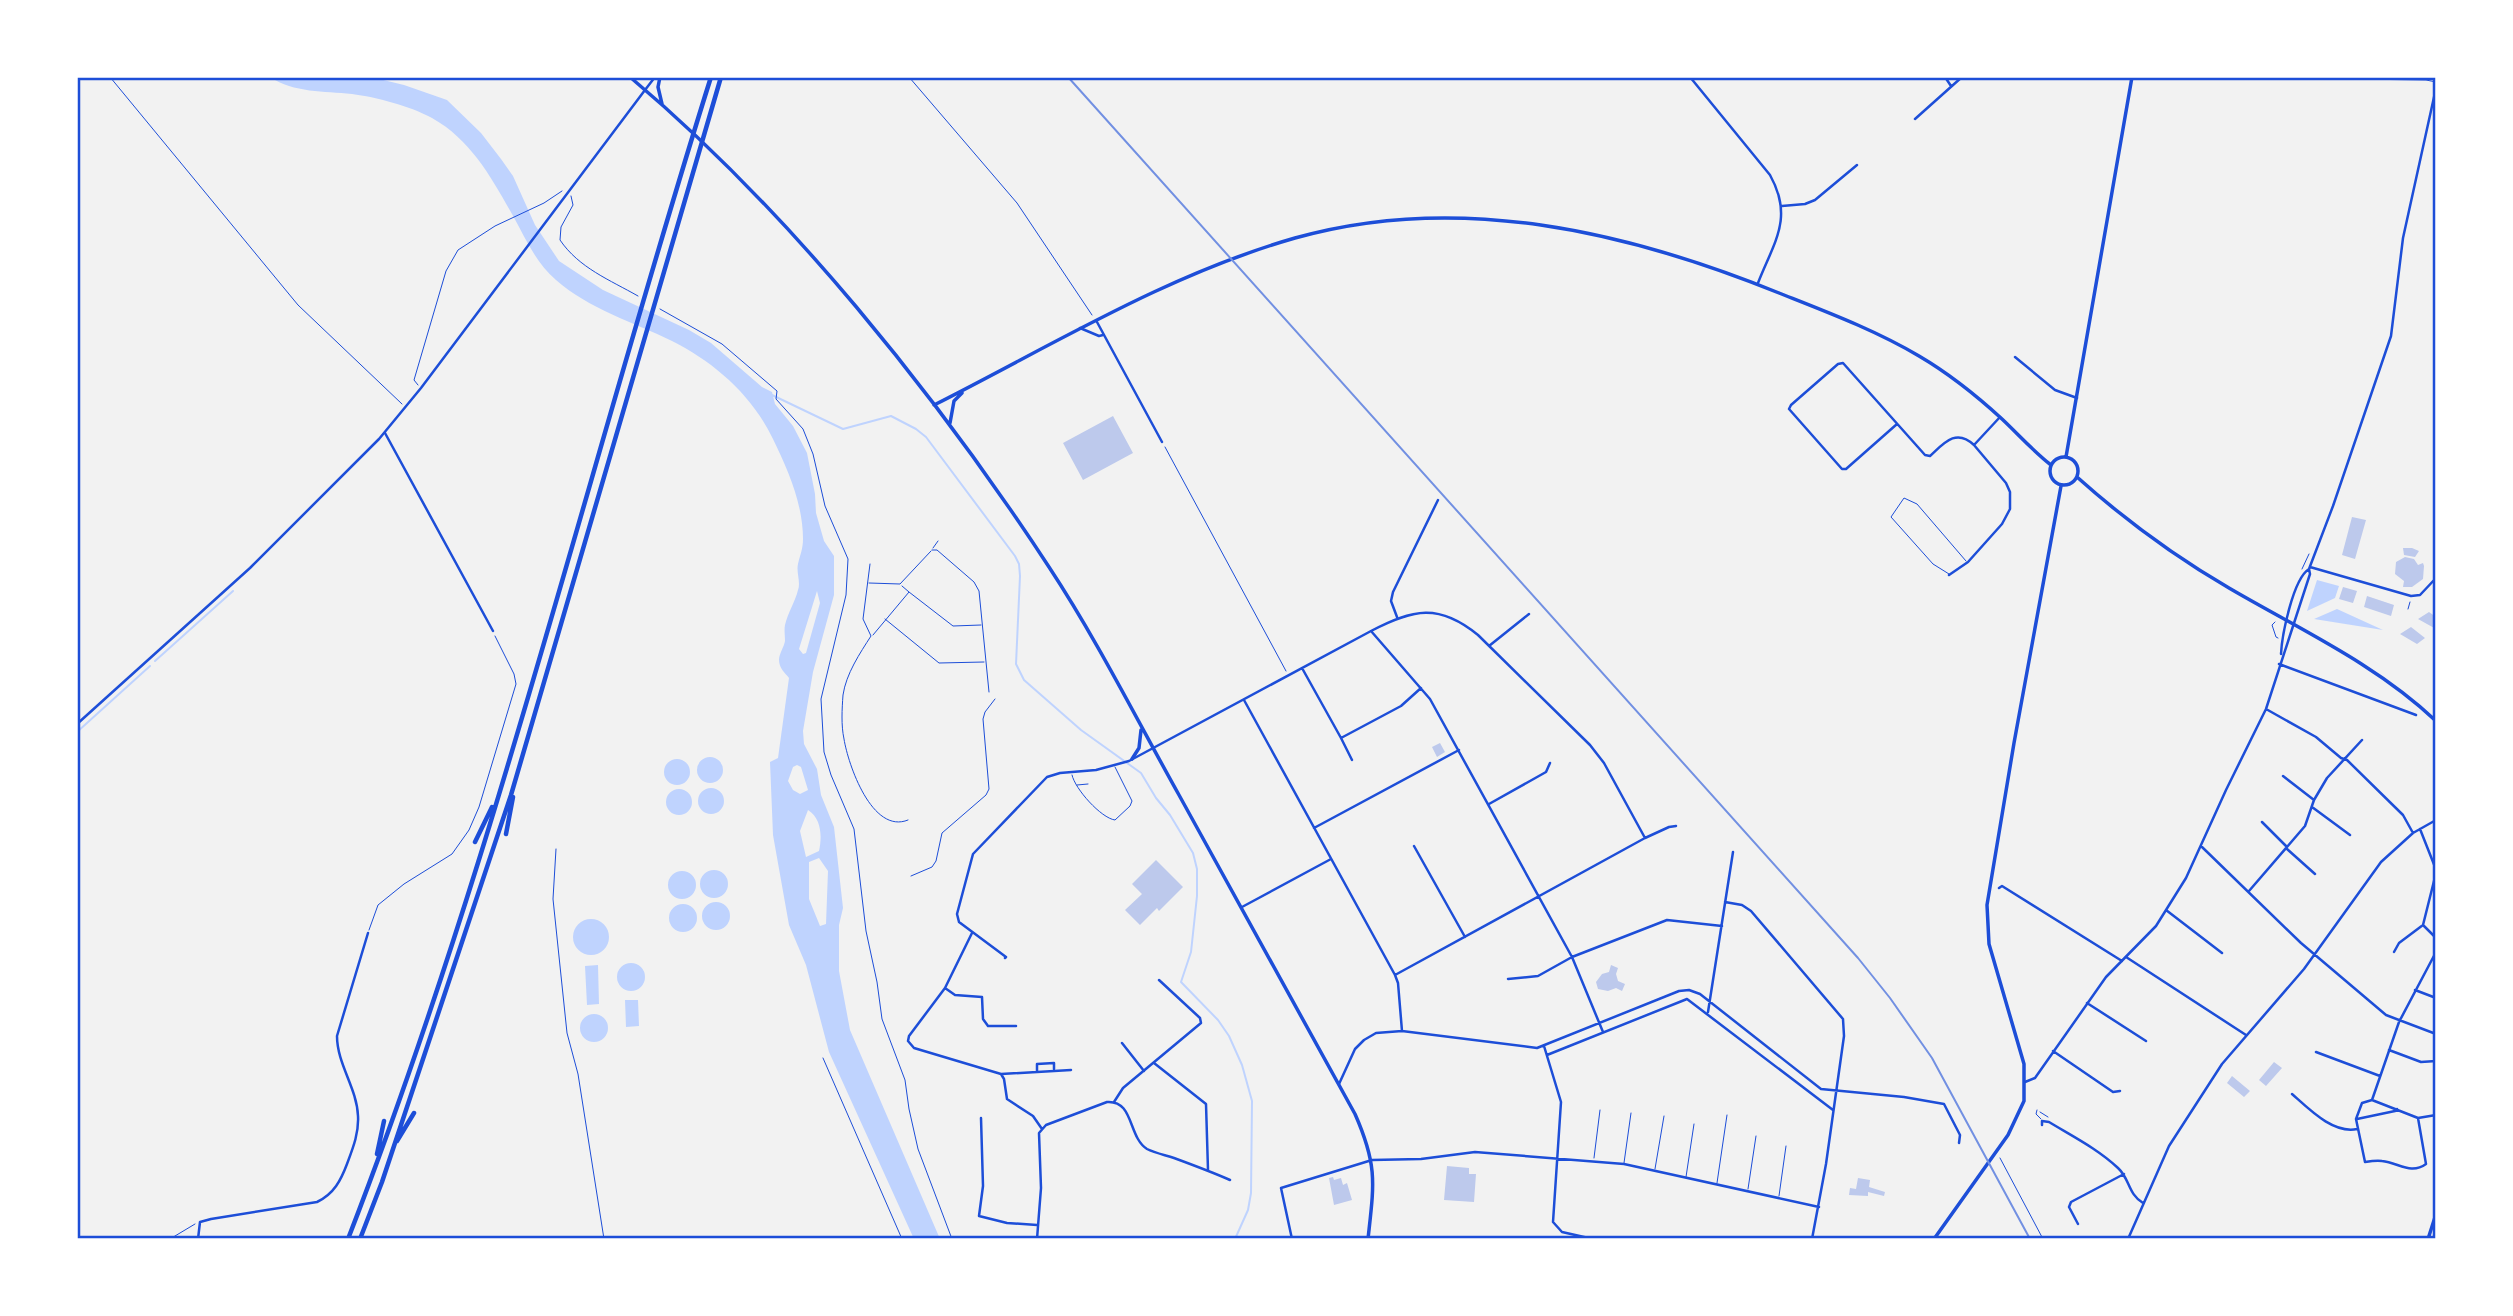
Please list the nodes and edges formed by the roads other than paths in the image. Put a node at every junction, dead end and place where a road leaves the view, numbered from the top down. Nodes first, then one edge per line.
1 (630, 77) edge
2 (657, 77) edge
3 (711, 77) edge
4 (722, 77) edge
5 (1690, 77) edge
6 (1945, 77) edge
7 (1962, 77) edge
8 (2132, 77) edge
9 (2351, 79) dead end
10 (2436, 82) edge
11 (1952, 86) junction
12 (2436, 88) edge
13 (645, 90) junction
14 (663, 106) junction
15 (1915, 119) dead end
16 (1857, 166) dead end
17 (1782, 206) junction
18 (1758, 284) junction
19 (1095, 320) junction
20 (1080, 328) junction
21 (1104, 334) junction
22 (2015, 357) dead end
23 (964, 390) junction
24 (2077, 398) junction
25 (934, 405) junction
26 (2000, 417) junction
27 (950, 425) junction
28 (1897, 425) junction
29 (385, 433) junction
30 (1162, 442) road end
31 (1975, 445) junction
32 (2066, 457) junction
33 (2051, 465) junction
34 (2077, 478) junction
35 (2062, 486) junction
36 (1437, 500) dead end
37 (1968, 562) junction
38 (2309, 568) junction
39 (1949, 575) joint
40 (2436, 578) edge
41 (1529, 614) dead end
42 (1396, 617) junction
43 (2286, 620) junction
44 (2294, 625) junction
45 (492, 631) road end
46 (1371, 631) junction
47 (1489, 646) junction
48 (2281, 657) junction
49 (2279, 664) junction
50 (1303, 668) junction
51 (1422, 688) junction
52 (1244, 700) junction
53 (2266, 709) junction
54 (2416, 715) dead end
55 (2436, 721) edge
56 (77, 724) edge
57 (1142, 728) junction
58 (1340, 738) junction
59 (2362, 740) dead end
60 (1154, 749) junction
61 (1459, 750) junction
62 (2344, 759) junction
63 (1131, 760) junction
64 (1352, 760) dead end
65 (520, 761) junction
66 (1550, 763) dead end
67 (1115, 766) junction
68 (1072, 773) junction
69 (2283, 776) dead end
70 (1075, 784) junction
71 (1088, 784) dead end
72 (500, 790) junction
73 (2314, 800) junction
74 (1489, 804) junction
75 (2312, 807) junction
76 (2436, 820) edge
77 (2262, 822) dead end
78 (1676, 826) dead end
79 (1314, 828) junction
80 (2420, 828) junction
81 (2413, 833) junction
82 (506, 834) dead end
83 (2350, 835) dead end
84 (1645, 838) junction
85 (475, 842) dead end
86 (1414, 845) dead end
87 (2202, 847) junction
88 (2287, 847) junction
89 (556, 849) dead end
90 (1733, 852) dead end
91 (1331, 859) junction
92 (2315, 874) dead end
93 (2435, 877) edge
94 (1999, 888) dead end
95 (2249, 891) junction
96 (2431, 894) junction
97 (1539, 896) junction
98 (2436, 898) edge
99 (1725, 902) junction
100 (1242, 907) junction
101 (2166, 910) junction
102 (2423, 925) junction
103 (1722, 926) junction
104 (368, 933) road end
105 (972, 933) junction
106 (1465, 937) junction
107 (2436, 938) edge
108 (2394, 952) dead end
109 (2436, 952) edge
110 (2222, 953) dead end
111 (2314, 954) junction
112 (1573, 957) junction
113 (2126, 957) junction
114 (1005, 958) dead end
115 (2122, 961) junction
116 (1395, 975) junction
117 (1508, 979) dead end
118 (1159, 980) dead end
119 (946, 988) junction
120 (2415, 990) junction
121 (2436, 998) edge
122 (1710, 1002) junction
123 (2087, 1003) junction
124 (1708, 1013) junction
125 (2399, 1022) junction
126 (1600, 1023) junction
127 (1016, 1026) dead end
128 (1402, 1031) junction
129 (1603, 1032) junction
130 (2436, 1034) edge
131 (2247, 1035) junction
132 (2146, 1041) dead end
133 (1122, 1044) dead end
134 (1544, 1046) junction
135 (2389, 1050) junction
136 (2053, 1051) junction
137 (2316, 1052) dead end
138 (1547, 1055) junction
139 (2436, 1061) edge
140 (1154, 1063) junction
141 (1054, 1070) junction
142 (1071, 1070) dead end
143 (1144, 1071) junction
144 (1037, 1072) junction
145 (1001, 1074) junction
146 (2380, 1076) junction
147 (2025, 1082) junction
148 (1339, 1084) junction
149 (1836, 1089) junction
150 (2120, 1091) dead end
151 (2292, 1094) dead end
152 (2372, 1100) junction
153 (1114, 1102) junction
154 (2396, 1109) junction
155 (1600, 1110) dead end
156 (1833, 1110) junction
157 (2037, 1110) road end
158 (414, 1113) dead end
159 (1631, 1113) dead end
160 (1727, 1115) dead end
161 (2436, 1115) edge
162 (1664, 1116) dead end
163 (981, 1118) dead end
164 (2418, 1118) junction
165 (2356, 1119) junction
166 (384, 1121) dead end
167 (2042, 1123) joint
168 (1695, 1124) dead end
169 (1042, 1129) junction
170 (2357, 1129) junction
171 (1756, 1136) dead end
172 (1959, 1143) dead end
173 (1786, 1146) dead end
174 (393, 1148) junction
175 (1557, 1158) junction
176 (1372, 1160) junction
177 (1593, 1161) junction
178 (1624, 1164) junction
179 (1208, 1170) junction
180 (1655, 1170) junction
181 (2124, 1174) junction
182 (1686, 1177) junction
183 (371, 1179) junction
184 (1230, 1180) dead end
185 (1717, 1184) junction
186 (1748, 1191) junction
187 (1779, 1198) junction
188 (2143, 1203) junction
189 (1819, 1207) junction
190 (2436, 1214) edge
191 (2078, 1224) dead end
192 (1037, 1225) junction
193 (198, 1239) edge
194 (348, 1239) edge
195 (360, 1239) edge
196 (604, 1239) edge
197 (1037, 1239) edge
198 (1292, 1239) edge
199 (1368, 1239) edge
200 (1593, 1239) edge
201 (1812, 1239) edge
202 (1934, 1239) edge
203 (2128, 1239) edge
204 (2428, 1239) edge

1 - 13 main road
2 - 13 street
2 - 14 main road
3 - 72 highway
4 - 65 highway
5 - 17 street
6 - 11 street
7 - 11 street
8 - 24 main road
9 - 10 lane
11 - 15 street
12 - 38 street
13 - 14 main road
13 - 29 street
14 - 25 main road
16 - 17 street
17 - 18 street
18 - 19 main road
18 - 26 main road
19 - 20 main road
19 - 21 street
20 - 21 street
20 - 23 main road
21 - 30 street
22 - 24 street
23 - 25 main road
23 - 27 main road
24 - 32 main road
25 - 27 main road
26 - 31 street
26 - 33 main road
27 - 57 main road
28 - 28 street
28 - 31 street
29 - 45 street
29 - 56 street
31 - 37 street
32 - 33 main road
32 - 34 main road
33 - 35 main road
34 - 35 main road
34 - 43 main road
35 - 147 main road
36 - 42 street
37 - 39 street
37 - 39 lane
38 - 40 street
38 - 43 street
38 - 44 street
41 - 47 street
42 - 46 street
42 - 47 street
43 - 44 main road
43 - 48 street
44 - 48 street
44 - 55 main road
46 - 50 street
46 - 51 street
47 - 84 street
48 - 49 street
49 - 53 street
49 - 54 street
50 - 52 street
50 - 58 street
51 - 58 street
51 - 61 street
52 - 60 street
52 - 79 street
53 - 62 street
53 - 87 street
57 - 60 main road
57 - 63 main road
58 - 64 street
59 - 62 street
60 - 63 street
60 - 100 main road
61 - 74 street
61 - 79 street
62 - 73 street
62 - 81 street
63 - 67 street
65 - 82 highway
65 - 174 highway
66 - 74 street
67 - 68 street
67 - 70 lane
68 - 70 lane
68 - 105 street
69 - 73 street
70 - 71 lane
72 - 85 highway
72 - 183 highway
73 - 75 street
74 - 97 street
75 - 83 street
75 - 88 street
76 - 80 street
77 - 88 street
78 - 84 street
79 - 91 street
80 - 81 street
80 - 93 street
81 - 111 street
84 - 97 street
86 - 106 street
87 - 95 street
87 - 101 street
88 - 92 street
88 - 95 street
89 - 196 lane
90 - 99 street
91 - 100 street
91 - 116 street
93 - 96 street
94 - 115 street
95 - 111 street
96 - 98 street
96 - 102 street
97 - 106 street
97 - 112 street
99 - 103 street
99 - 149 street
100 - 148 main road
101 - 110 street
101 - 113 street
102 - 107 street
102 - 108 street
103 - 112 street
103 - 122 street
104 - 193 street
105 - 114 street
105 - 119 street
106 - 116 street
109 - 120 street
111 - 125 street
111 - 131 street
112 - 117 street
112 - 126 street
113 - 115 street
113 - 131 street
115 - 123 street
116 - 128 street
118 - 140 street
119 - 127 street
119 - 145 street
120 - 121 street
120 - 125 street
122 - 124 street
122 - 126 street
122 - 149 street
123 - 132 street
123 - 136 street
124 - 129 street
124 - 156 street
125 - 130 street
125 - 135 street
126 - 129 street
126 - 134 street
128 - 134 street
128 - 148 street
129 - 138 street
131 - 188 street
133 - 143 street
134 - 138 street
135 - 139 street
135 - 146 street
136 - 147 street
136 - 150 street
137 - 146 street
138 - 175 street
140 - 143 street
140 - 179 street
141 - 142 street
141 - 144 street
141 - 144 street
143 - 153 street
144 - 145 street
145 - 169 street
146 - 152 street
147 - 202 main road
148 - 176 main road
149 - 156 street
149 - 172 street
151 - 170 street
152 - 154 street
152 - 165 street
153 - 169 street
153 - 179 street
154 - 164 street
154 - 165 street
155 - 177 lane
156 - 189 street
157 - 167 lane
158 - 174 highway
159 - 178 lane
160 - 185 lane
161 - 164 street
162 - 180 lane
163 - 192 street
164 - 170 street
165 - 170 street
166 - 183 highway
167 - 181 street
168 - 182 lane
169 - 192 street
171 - 186 lane
173 - 187 lane
174 - 195 highway
175 - 176 street
175 - 177 street
175 - 200 street
176 - 198 street
176 - 199 main road
177 - 178 street
178 - 180 street
179 - 184 street
180 - 182 street
181 - 188 street
181 - 191 street
182 - 185 street
183 - 194 highway
185 - 186 street
186 - 187 street
187 - 189 street
188 - 203 street
189 - 201 street
190 - 204 main road
192 - 197 street

